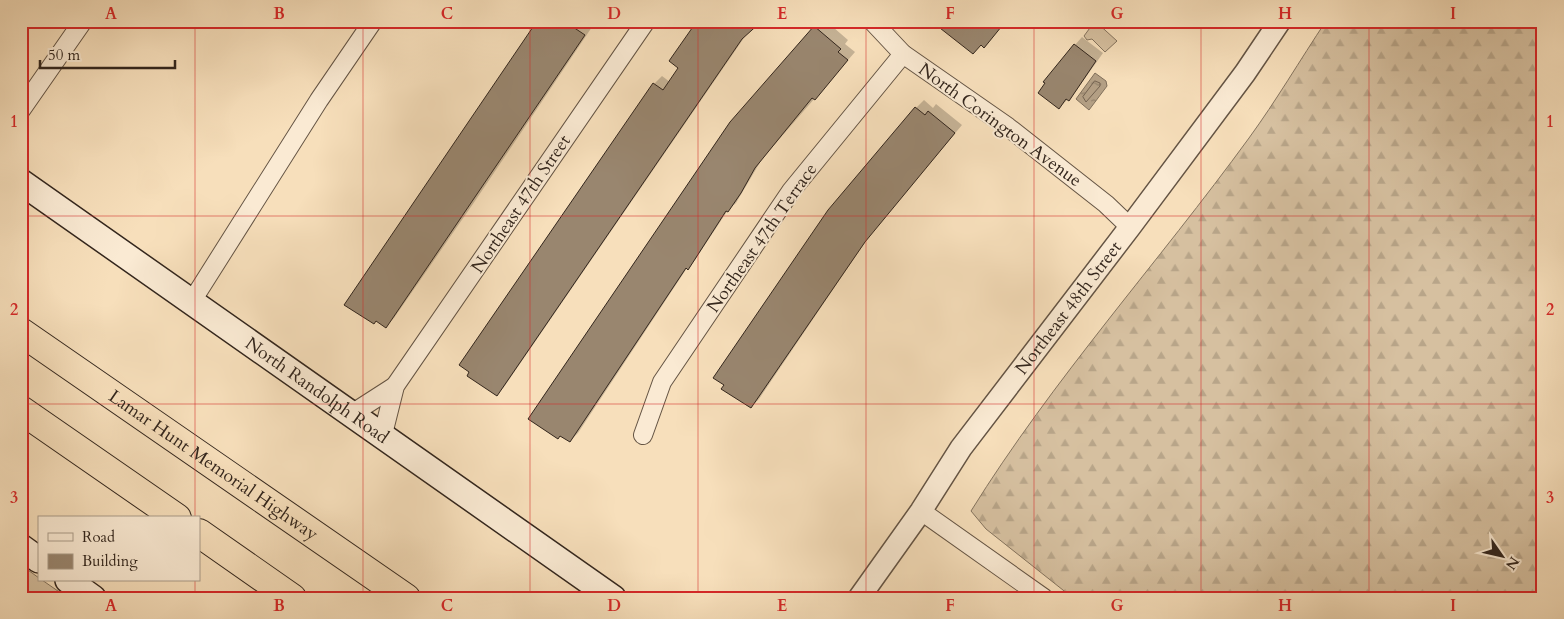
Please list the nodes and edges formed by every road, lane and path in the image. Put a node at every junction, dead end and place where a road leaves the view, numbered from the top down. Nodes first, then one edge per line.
1 (82, 21) edge
2 (373, 21) edge
3 (646, 21) edge
4 (872, 21) edge
5 (1280, 21) edge
6 (903, 54) junction
7 (21, 110) edge
8 (21, 182) edge
9 (1130, 227) junction
10 (192, 301) junction
11 (21, 332) edge
12 (395, 386) junction
13 (21, 410) edge
14 (353, 413) junction
15 (383, 434) junction
16 (643, 435) dead end
17 (921, 511) junction
18 (174, 516) edge
19 (200, 534) edge
20 (21, 548) edge
21 (38, 559) edge
22 (71, 582) edge
23 (94, 598) edge
24 (292, 598) edge
25 (406, 598) edge
26 (614, 598) edge
27 (859, 598) edge
28 (1044, 598) edge

1 - 7 street
2 - 10 street
3 - 12 street, Northeast 47th Street
4 - 6 street, North Corington Avenue
5 - 9 street, Northeast 48th Street
6 - 9 street, North Corington Avenue
6 - 16 street, Northeast 47th Terrace
8 - 10 main road, North Randolph Road
9 - 17 street, Northeast 48th Street
10 - 14 main road, North Randolph Road
11 - 25 highway, Lamar Hunt Memorial Highway
12 - 14 street, Northeast 47th Street
12 - 15 street, Northeast 47th Street
13 - 18 highway
14 - 15 main road, North Randolph Road
15 - 26 main road, North Randolph Road
17 - 27 street, Northeast 48th Street
17 - 28 street
19 - 24 highway
20 - 21 main road
22 - 23 main road

